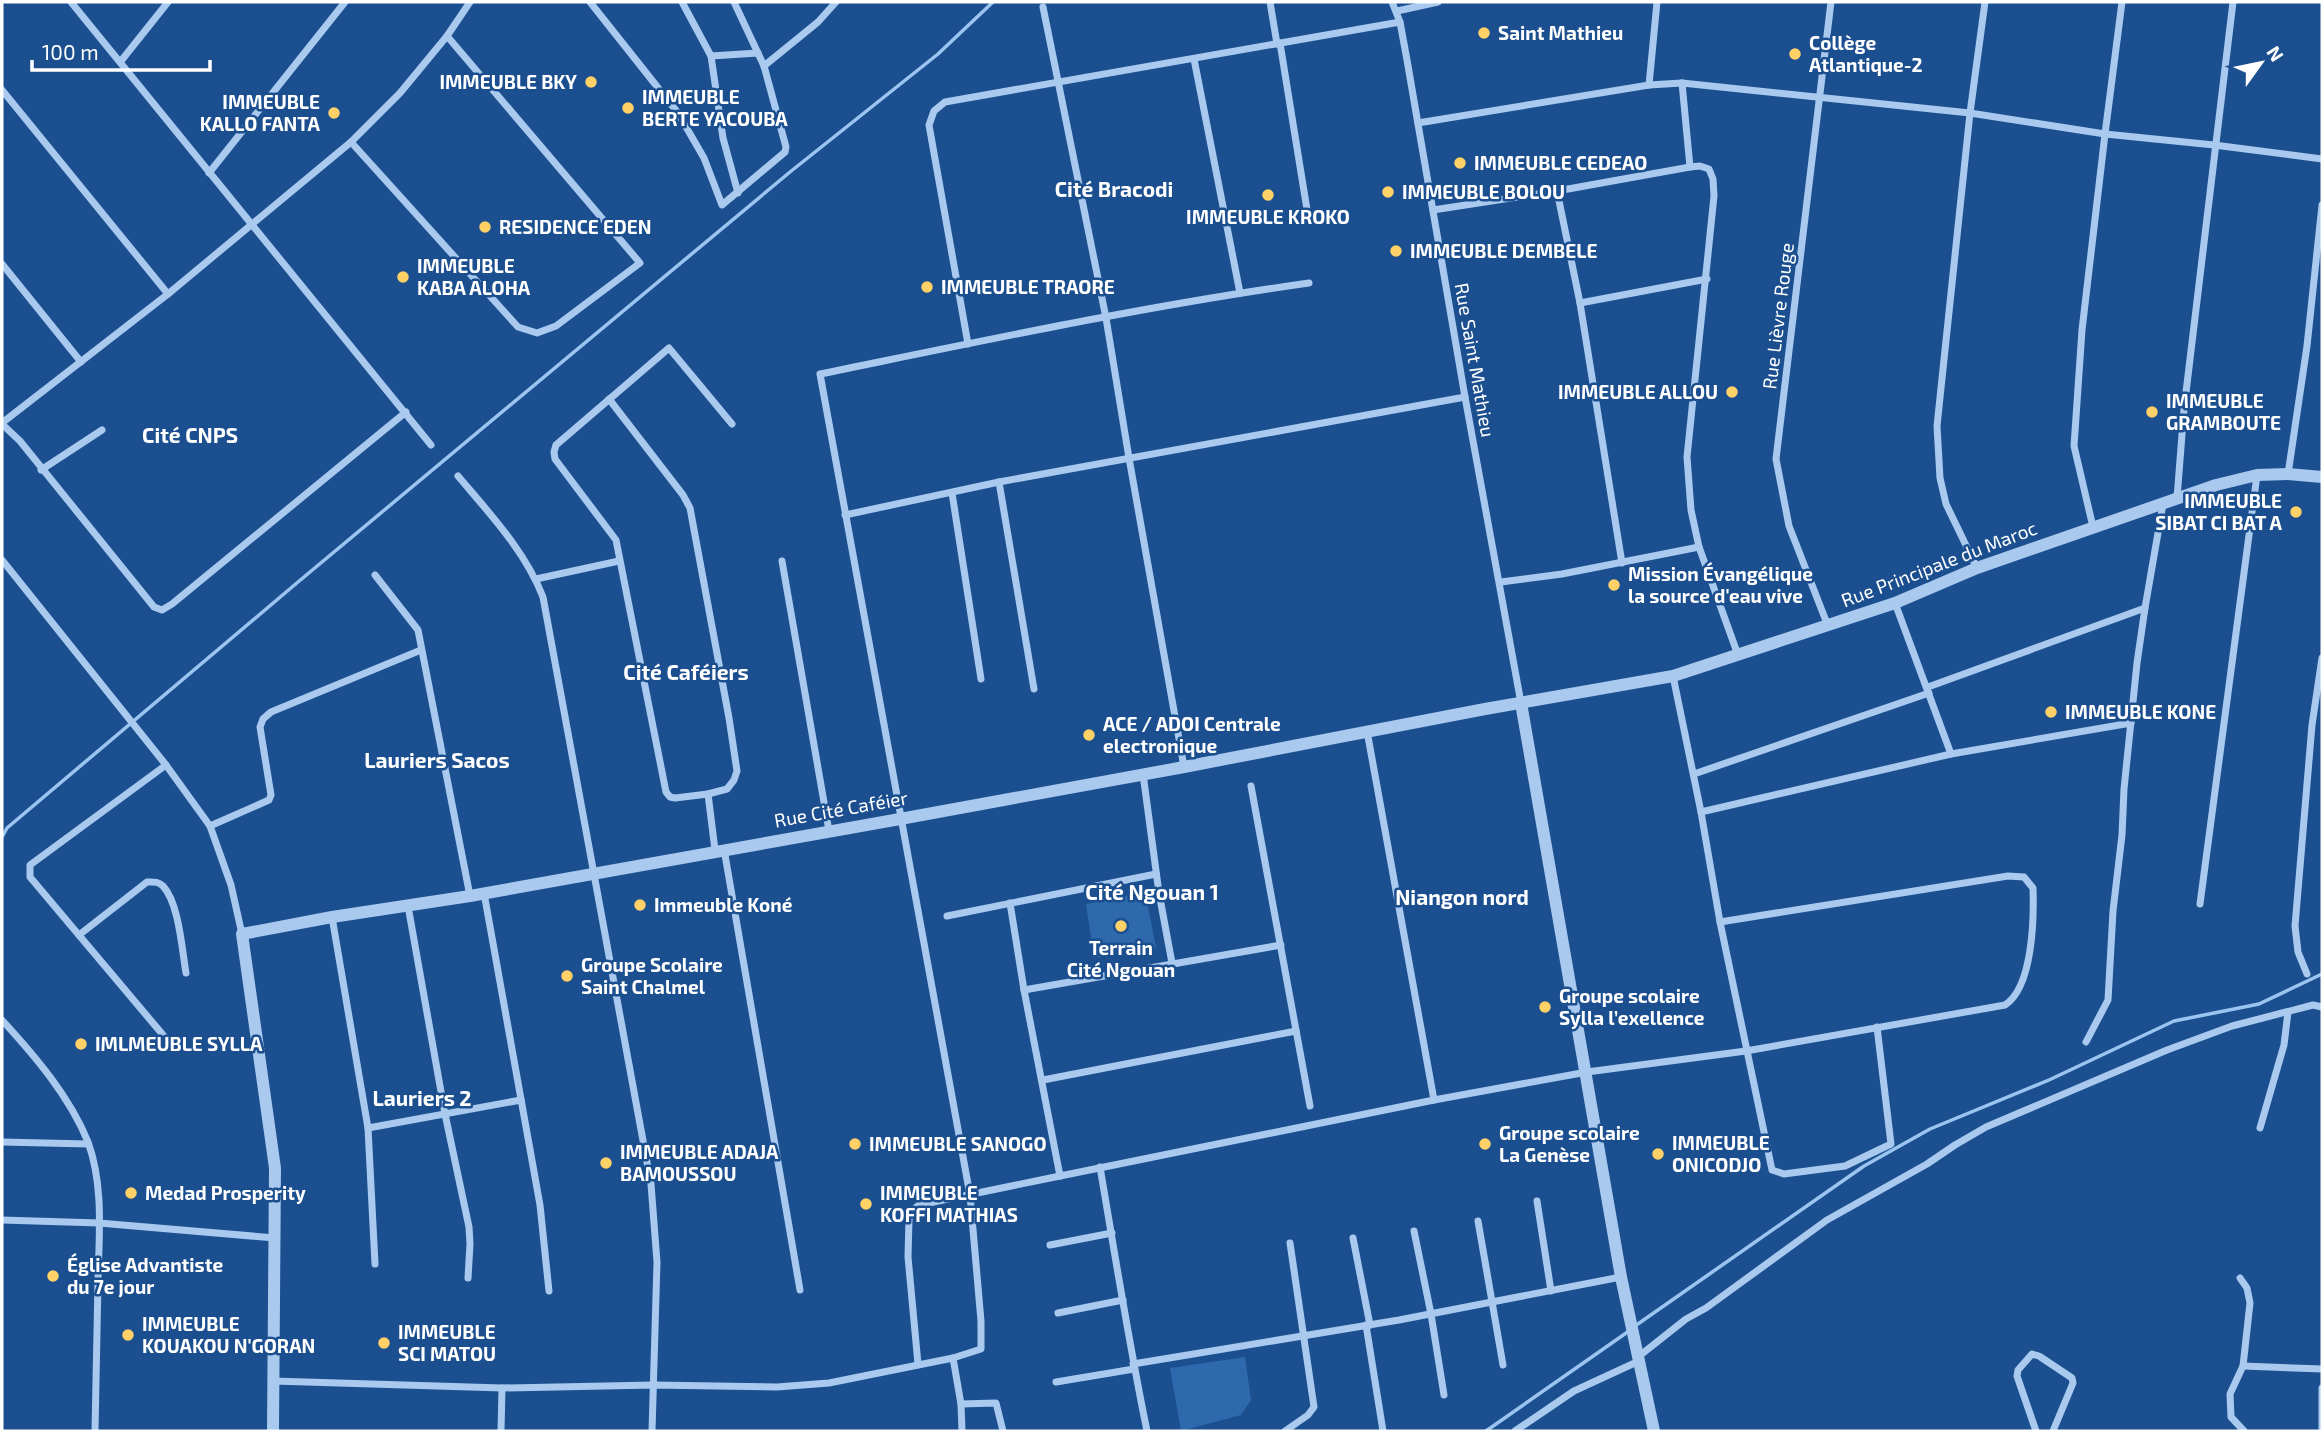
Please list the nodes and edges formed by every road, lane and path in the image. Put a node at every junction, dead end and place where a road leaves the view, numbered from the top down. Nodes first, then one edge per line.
1 (71, 2) edge
2 (167, 2) edge
3 (345, 2) edge
4 (470, 2) edge
5 (590, 2) edge
6 (681, 2) edge
7 (734, 2) edge
8 (836, 2) edge
9 (1270, 2) edge
10 (1392, 2) edge
11 (1438, 2) edge
12 (1657, 2) edge
13 (1831, 2) edge
14 (1985, 2) edge
15 (2122, 2) edge
16 (2233, 2) edge
17 (1043, 7) dead end
18 (1397, 11) junction
19 (1400, 22) junction
20 (447, 36) junction
21 (1279, 43) junction
22 (758, 53) junction
23 (711, 56) junction
24 (1194, 59) junction
25 (121, 61) junction
26 (764, 66) junction
27 (1059, 81) junction
28 (1682, 83) junction
29 (1649, 85) junction
30 (2, 90) edge
31 (1820, 97) junction
32 (1970, 113) junction
33 (1418, 123) junction
34 (2105, 134) junction
35 (351, 142) junction
36 (2214, 145) junction
37 (2322, 159) edge
38 (1690, 167) junction
39 (209, 173) junction
40 (1557, 191) junction
41 (738, 193) junction
42 (2322, 205) edge
43 (1433, 210) junction
44 (1309, 222) dead end
45 (252, 223) junction
46 (2, 264) edge
47 (1707, 279) junction
48 (1309, 283) dead end
49 (1240, 293) junction
50 (168, 294) junction
51 (1580, 303) junction
52 (1106, 318) junction
53 (968, 344) junction
54 (81, 362) junction
55 (1465, 397) junction
56 (609, 400) junction
57 (406, 412) junction
58 (2, 424) edge
59 (733, 424) dead end
60 (102, 430) dead end
61 (431, 445) dead end
62 (1129, 458) junction
63 (41, 470) junction
64 (2288, 474) junction
65 (2257, 475) junction
66 (458, 476) dead end
67 (2322, 477) edge
68 (999, 482) junction
69 (952, 493) junction
70 (2177, 498) junction
71 (2163, 504) junction
72 (845, 515) junction
73 (2093, 527) junction
74 (1699, 547) junction
75 (2, 560) edge
76 (619, 561) junction
77 (782, 561) dead end
78 (1622, 563) junction
79 (1977, 568) junction
80 (375, 575) dead end
81 (536, 579) junction
82 (1501, 582) junction
83 (1895, 603) junction
84 (2146, 608) junction
85 (1828, 626) junction
86 (421, 650) junction
87 (1738, 656) junction
88 (2322, 658) edge
89 (1674, 676) junction
90 (981, 679) dead end
91 (1034, 689) dead end
92 (1929, 690) junction
93 (1521, 703) junction
94 (1445, 717) joint
95 (2131, 723) junction
96 (2312, 725) junction
97 (2322, 727) edge
98 (1367, 731) junction
99 (1951, 754) junction
100 (166, 765) junction
101 (1184, 767) junction
102 (1143, 774) junction
103 (1694, 774) junction
104 (1251, 786) dead end
105 (708, 794) junction
106 (1701, 812) junction
107 (900, 818) junction
108 (210, 826) junction
109 (829, 831) junction
110 (720, 850) junction
111 (594, 874) junction
112 (1156, 874) junction
113 (484, 893) junction
114 (470, 896) junction
115 (1010, 903) junction
116 (2200, 904) dead end
117 (408, 906) junction
118 (332, 916) junction
119 (947, 916) dead end
120 (1720, 922) junction
121 (242, 934) junction
122 (79, 935) junction
123 (1281, 945) junction
124 (1172, 963) junction
125 (186, 974) dead end
126 (2307, 974) dead end
127 (1024, 990) junction
128 (2322, 1007) edge
129 (2288, 1012) junction
130 (2, 1020) edge
131 (1877, 1027) junction
132 (1296, 1031) junction
133 (2086, 1042) dead end
134 (174, 1048) dead end
135 (1746, 1051) junction
136 (1587, 1072) junction
137 (1043, 1080) junction
138 (521, 1100) junction
139 (1434, 1100) junction
140 (1310, 1106) dead end
141 (445, 1114) junction
142 (368, 1128) junction
143 (2260, 1128) dead end
144 (2, 1142) edge
145 (88, 1144) junction
146 (1100, 1167) junction
147 (1060, 1176) junction
148 (970, 1195) junction
149 (1537, 1201) dead end
150 (2, 1220) edge
151 (1478, 1221) dead end
152 (99, 1223) junction
153 (1413, 1231) dead end
154 (1112, 1233) junction
155 (276, 1238) junction
156 (1353, 1238) dead end
157 (1290, 1242) dead end
158 (1050, 1245) dead end
159 (375, 1264) dead end
160 (1621, 1277) junction
161 (468, 1278) dead end
162 (2239, 1278) dead end
163 (800, 1290) dead end
164 (549, 1291) dead end
165 (1551, 1291) junction
166 (1123, 1300) junction
167 (1493, 1302) junction
168 (1058, 1313) dead end
169 (1431, 1314) junction
170 (1368, 1325) junction
171 (1304, 1336) junction
172 (1639, 1357) junction
173 (953, 1358) junction
174 (918, 1364) junction
175 (1503, 1364) dead end
176 (1134, 1366) junction
177 (2243, 1366) junction
178 (2322, 1369) edge
179 (274, 1381) junction
180 (1055, 1382) dead end
181 (653, 1385) junction
182 (502, 1388) junction
183 (2322, 1390) edge
184 (1444, 1395) dead end
185 (961, 1404) junction
186 (95, 1431) edge
187 (273, 1431) edge
188 (501, 1431) edge
189 (652, 1431) edge
190 (962, 1431) edge
191 (1003, 1431) edge
192 (1147, 1431) edge
193 (1284, 1431) edge
194 (1384, 1431) edge
195 (1515, 1431) edge
196 (1654, 1431) edge
197 (2036, 1431) edge
198 (2053, 1431) edge
199 (2244, 1431) edge
200 (2322, 1431) edge

1 - 25 street
2 - 25 street
3 - 39 street
4 - 20 street
5 - 41 street
6 - 23 street
7 - 22 street
8 - 26 street
9 - 21 street
10 - 18 street, Rue Saint Mathieu
11 - 18 street
12 - 29 street
13 - 31 street, Rue Lièvre Rouge
14 - 32 street
15 - 34 street
16 - 36 street
17 - 27 street
18 - 19 street, Rue Saint Mathieu
19 - 21 street
19 - 33 street, Rue Saint Mathieu
20 - 35 street
20 - 35 street
21 - 24 street
21 - 44 street
22 - 23 street
22 - 26 street
23 - 41 street
24 - 27 street
24 - 49 street
25 - 39 street
26 - 41 street
27 - 52 street
27 - 53 street
28 - 29 street
28 - 31 street
28 - 38 street
29 - 33 street
30 - 50 street
31 - 32 street
31 - 85 street, Rue Lièvre Rouge
32 - 34 street
32 - 79 street
33 - 43 street, Rue Saint Mathieu
34 - 36 street
34 - 73 street
35 - 45 street
36 - 37 street
36 - 70 street
38 - 40 street
38 - 47 street
39 - 45 street
40 - 43 street
40 - 51 street
42 - 64 street
43 - 55 street, Rue Saint Mathieu
45 - 50 street
45 - 57 street
46 - 54 street
47 - 51 street
47 - 74 street
48 - 49 street
49 - 52 street
50 - 54 street
51 - 78 street
52 - 53 street
52 - 62 street
53 - 72 street
54 - 58 street
55 - 62 street
55 - 82 street, Rue Saint Mathieu
56 - 59 street
56 - 76 street
56 - 105 street
57 - 61 street
57 - 63 street
58 - 63 street
60 - 63 street
62 - 68 street
62 - 101 street
64 - 65 street, Rue Principale du Maroc
64 - 67 street, Rue Principale du Maroc
65 - 70 street, Rue Principale du Maroc
65 - 116 street
66 - 81 street
68 - 69 street
68 - 91 street
69 - 72 street
69 - 90 street
70 - 71 street, Rue Principale du Maroc
71 - 73 street, Rue Principale du Maroc
71 - 84 street
72 - 107 street
73 - 79 street, Rue Principale du Maroc
74 - 78 street
74 - 87 street
75 - 100 street
76 - 81 street
76 - 105 street
77 - 109 street
78 - 82 street
79 - 83 street, Rue Principale du Maroc
80 - 86 street
81 - 111 street
82 - 93 street, Rue Saint Mathieu
83 - 85 street, Rue Principale du Maroc
83 - 92 street
84 - 92 street
84 - 95 street
85 - 87 street, Rue Principale du Maroc
86 - 108 street
86 - 114 street
87 - 89 street, Rue Principale du Maroc
88 - 96 street
89 - 93 street, Rue Principale du Maroc
89 - 103 street
92 - 99 street
92 - 103 street
93 - 94 street, Rue Principale du Maroc
93 - 136 street
94 - 98 street, Rue Cité Caféier
95 - 99 street
95 - 133 street
96 - 97 street
96 - 126 street
98 - 101 street, Rue Cité Caféier
98 - 139 street
99 - 106 street
100 - 108 street
100 - 122 street
101 - 102 street, Rue Cité Caféier
102 - 107 street, Rue Cité Caféier
102 - 112 street
103 - 106 street
104 - 123 street
105 - 110 street
106 - 120 street
107 - 109 street, Rue Cité Caféier
107 - 148 street
108 - 121 street
109 - 110 street, Rue Cité Caféier
110 - 111 street, Rue Cité Caféier
110 - 163 street
111 - 113 street, Rue Cité Caféier
111 - 181 street
112 - 115 street
112 - 124 street
113 - 114 street, Rue Cité Caféier
113 - 138 street
114 - 117 street, Rue Cité Caféier
115 - 119 street
115 - 127 street
117 - 118 street, Rue Cité Caféier
117 - 141 street
118 - 121 street, Rue Cité Caféier
118 - 142 street
120 - 131 street
120 - 135 street
121 - 155 street
122 - 125 street
122 - 134 street
123 - 124 street
123 - 132 street
124 - 127 street
127 - 137 street
128 - 129 street
129 - 143 street
129 - 172 street
130 - 145 street
131 - 135 street
131 - 135 street
132 - 137 street
132 - 140 street
135 - 136 street
136 - 139 street
136 - 160 street
137 - 147 street
138 - 141 street
138 - 164 street
139 - 146 street
141 - 142 street
141 - 161 street
142 - 159 street
144 - 145 street
145 - 152 street
146 - 147 street
146 - 154 street
147 - 148 street
148 - 173 street
148 - 174 street
149 - 165 street
150 - 152 street
151 - 167 street
152 - 155 street
152 - 186 street
153 - 169 street
154 - 158 street
154 - 166 street
155 - 179 street
156 - 170 street
157 - 171 street
160 - 165 street
160 - 172 street
162 - 177 street
165 - 167 street
166 - 168 street
166 - 176 street
167 - 169 street
167 - 175 street
169 - 170 street
169 - 184 street
170 - 171 street
170 - 194 street
171 - 176 street
171 - 193 street
172 - 195 street
172 - 196 street
173 - 174 street
173 - 185 street
174 - 181 street
176 - 180 street
176 - 192 street
177 - 178 street
177 - 199 street
179 - 182 street
179 - 187 street
181 - 182 street
181 - 189 street
182 - 188 street
183 - 200 street
185 - 190 street
185 - 191 street
197 - 198 street

